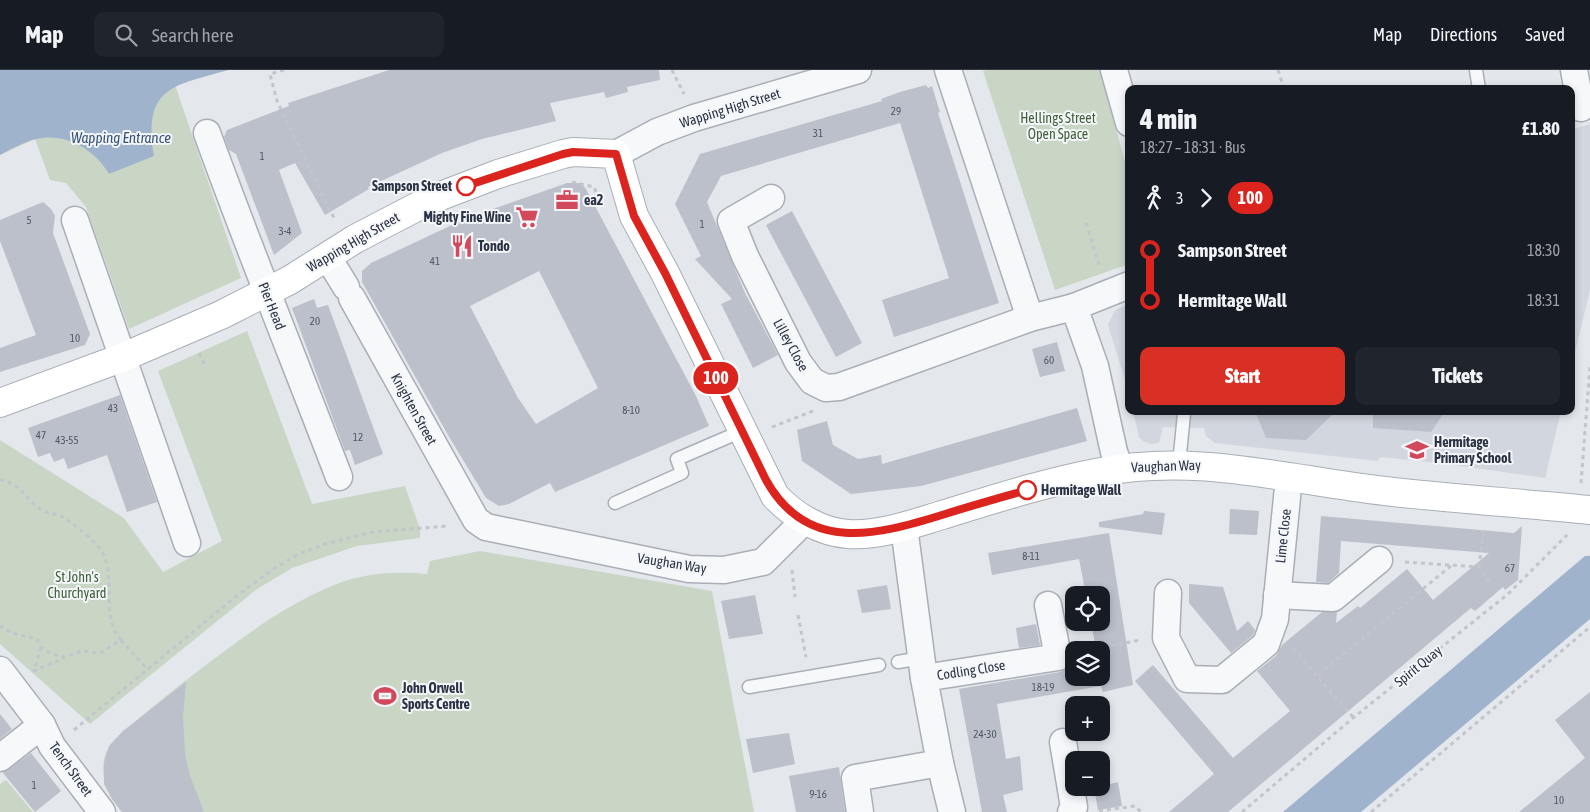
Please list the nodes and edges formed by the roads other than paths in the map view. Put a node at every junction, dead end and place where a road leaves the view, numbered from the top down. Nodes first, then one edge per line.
1 (858, 70) edge
2 (948, 70) edge
3 (1114, 70) edge
4 (1574, 70) edge
5 (1581, 108) edge
6 (1125, 109) edge
7 (207, 134) dead end
8 (616, 154) junction
9 (771, 198) dead end
10 (75, 220) dead end
11 (328, 256) junction
12 (1125, 287) edge
13 (268, 292) junction
14 (1074, 307) junction
15 (1030, 318) junction
16 (122, 358) junction
17 (0, 403) edge
18 (1184, 415) edge
19 (742, 430) junction
20 (1179, 464) junction
21 (1120, 468) junction
22 (339, 477) dead end
23 (1289, 477) junction
24 (615, 504) dead end
25 (1583, 510) edge
26 (476, 520) joint
27 (805, 520) junction
28 (904, 527) junction
29 (187, 543) dead end
30 (1379, 560) road end
31 (1168, 593) dead end
32 (1277, 595) junction
33 (1048, 605) dead end
34 (879, 665) dead end
35 (914, 666) junction
36 (0, 670) edge
37 (749, 687) dead end
38 (47, 736) junction
39 (1063, 742) dead end
40 (0, 758) edge
41 (940, 763) junction
42 (102, 812) edge
43 (860, 812) edge
44 (952, 812) edge
45 (1071, 812) edge

1 - 8 street, Wapping High Street
2 - 15 street
3 - 6 street
4 - 5 street
7 - 13 street, Pier Head
8 - 11 street, Wapping High Street
8 - 19 street
9 - 15 street, Lilley Close
10 - 16 street
11 - 13 street, Wapping High Street
11 - 26 street, Knighten Street
12 - 14 street
13 - 16 street, Wapping High Street
13 - 22 street, Pier Head
14 - 15 street, Lilley Close
14 - 21 street
16 - 17 street, Wapping High Street
16 - 29 street
18 - 20 lane
19 - 24 lane
19 - 27 street
20 - 21 street, Vaughan Way
20 - 23 street, Vaughan Way
21 - 28 street, Vaughan Way
23 - 25 street, Vaughan Way
23 - 32 street, Lime Close
26 - 27 street, Vaughan Way
27 - 28 street, Vaughan Way
28 - 35 street, Codling Close
30 - 32 street
31 - 32 street, Lime Close
33 - 35 street, Codling Close
34 - 37 lane
35 - 41 street
36 - 38 street, Tench Street
38 - 40 street
38 - 42 street, Tench Street
39 - 45 street
41 - 43 street
41 - 44 street

